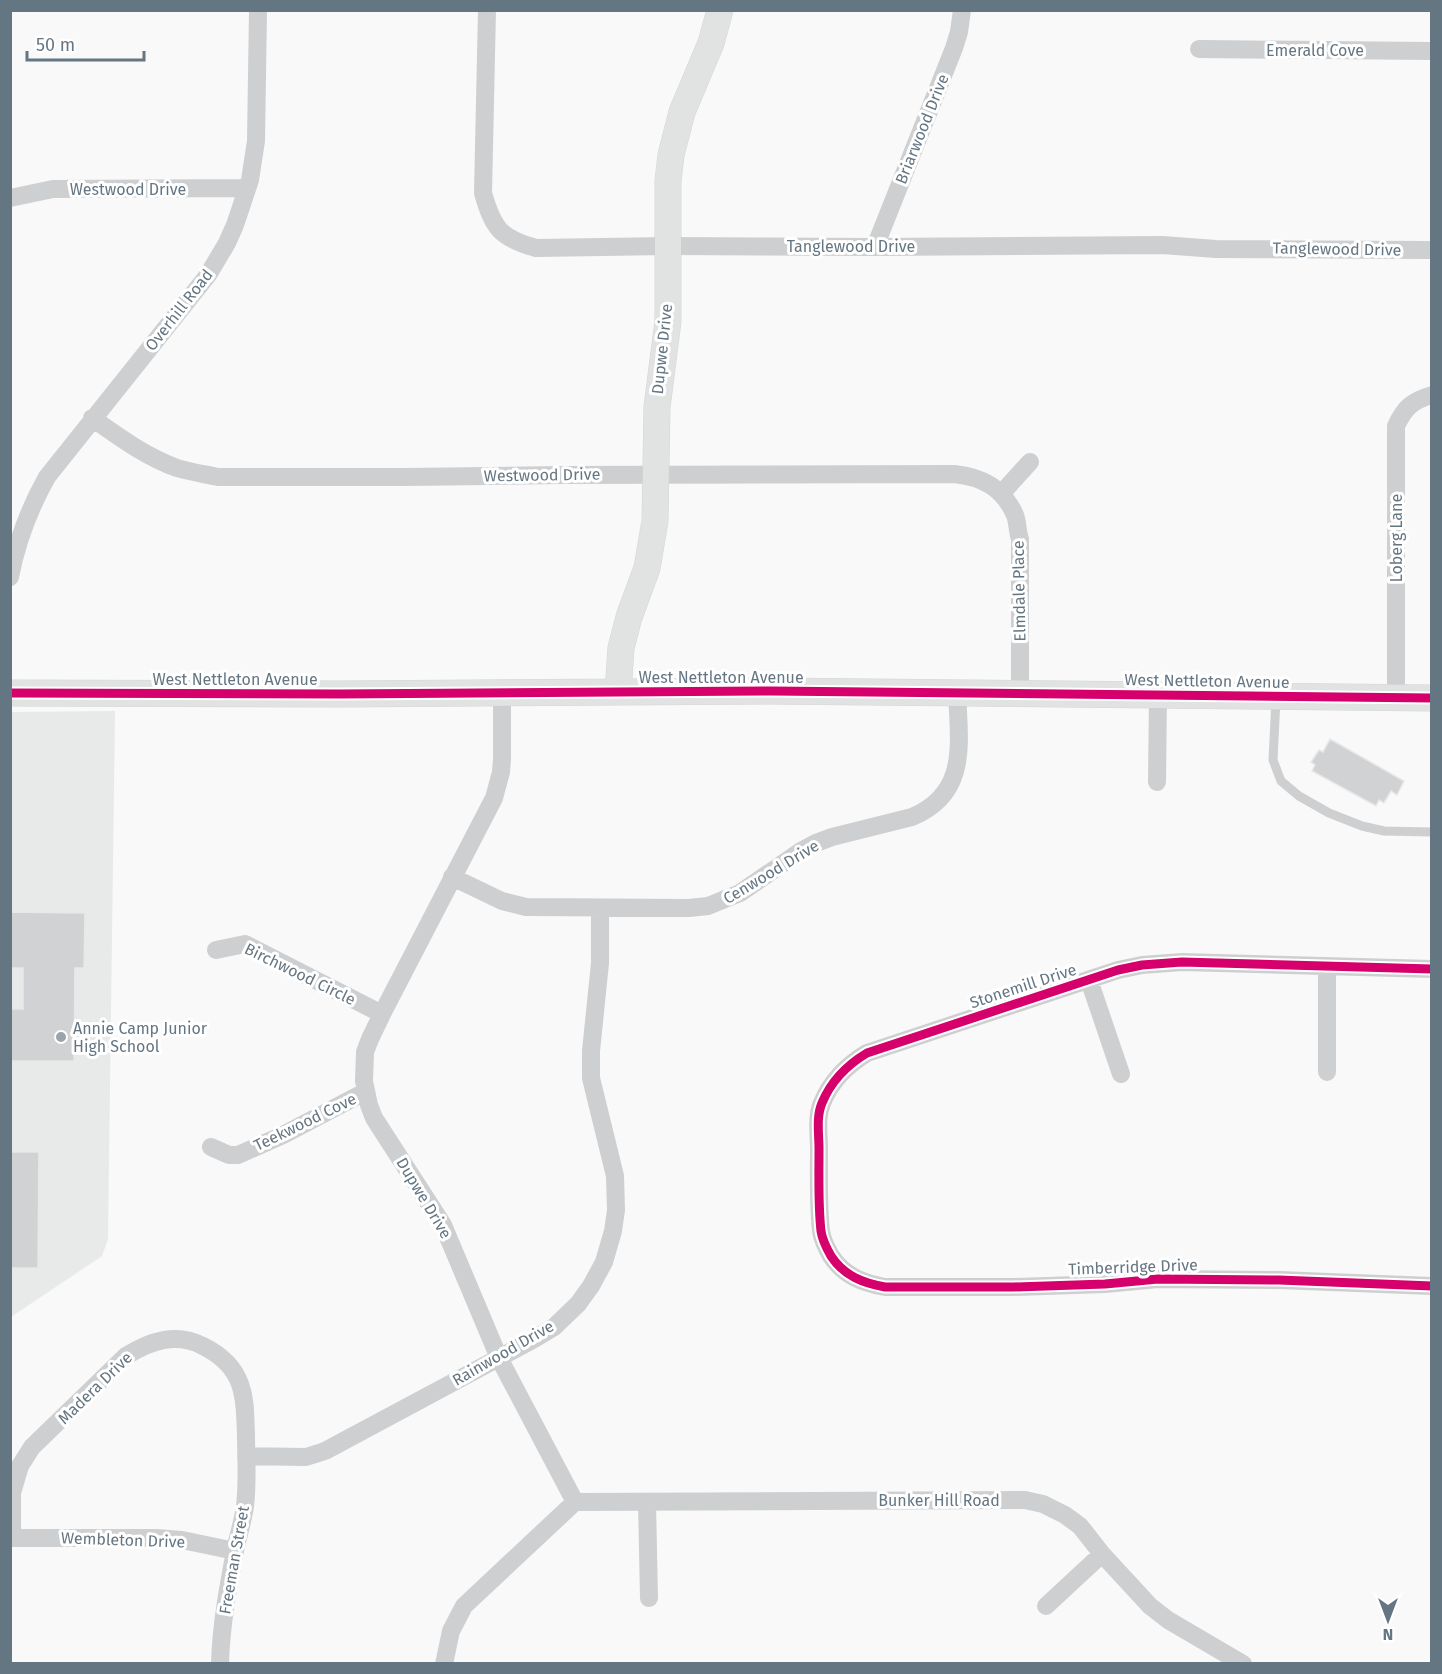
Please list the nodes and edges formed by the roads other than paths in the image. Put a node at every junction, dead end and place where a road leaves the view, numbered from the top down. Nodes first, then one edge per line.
1 (258, 10) edge
2 (487, 10) edge
3 (720, 10) edge
4 (962, 10) edge
5 (1199, 49) dead end
6 (1431, 51) edge
7 (246, 188) junction
8 (10, 198) edge
9 (668, 246) junction
10 (875, 247) junction
11 (1431, 250) edge
12 (1431, 395) edge
13 (92, 418) junction
14 (1030, 462) dead end
15 (657, 475) junction
16 (1001, 494) junction
17 (10, 578) edge
18 (502, 692) junction
19 (618, 692) junction
20 (957, 692) junction
21 (10, 693) edge
22 (1020, 693) junction
23 (1158, 696) junction
24 (1276, 697) junction
25 (1431, 698) edge
26 (1396, 699) junction
27 (1157, 782) dead end
28 (1431, 832) edge
29 (452, 877) junction
30 (600, 908) junction
31 (216, 950) dead end
32 (1327, 966) junction
33 (1431, 969) edge
34 (1089, 980) junction
35 (381, 1014) junction
36 (1327, 1072) dead end
37 (1122, 1074) dead end
38 (366, 1092) junction
39 (211, 1147) dead end
40 (842, 1268) joint
41 (1431, 1286) edge
42 (499, 1358) junction
43 (246, 1456) junction
44 (575, 1502) junction
45 (647, 1502) junction
46 (11, 1538) edge
47 (235, 1551) junction
48 (1102, 1554) junction
49 (649, 1598) dead end
50 (1046, 1606) dead end
51 (1241, 1663) edge
52 (220, 1664) edge
53 (444, 1664) edge

1 - 7 street, Overhill Road
2 - 9 street, Tanglewood Drive
3 - 9 street, Dupwe Drive
4 - 10 street, Briarwood Drive
5 - 6 street, Emerald Cove
7 - 8 street, Westwood Drive
7 - 13 street, Overhill Road
9 - 10 street, Tanglewood Drive
9 - 15 street, Dupwe Drive
10 - 11 street, Tanglewood Drive
12 - 26 street, Loberg Lane
13 - 15 street, Westwood Drive
13 - 17 street, Overhill Road
14 - 16 street
15 - 16 street, Westwood Drive
15 - 19 street, Dupwe Drive
16 - 22 street, Elmdale Place
18 - 19 street, West Nettleton Avenue
18 - 21 street, West Nettleton Avenue
18 - 29 street, Dupwe Drive
19 - 20 street, West Nettleton Avenue
20 - 22 street, West Nettleton Avenue
20 - 30 street, Cenwood Drive
22 - 23 street, West Nettleton Avenue
23 - 24 street, West Nettleton Avenue
23 - 27 street
24 - 26 street, West Nettleton Avenue
24 - 28 lane
25 - 26 street, West Nettleton Avenue
29 - 30 street, Cenwood Drive
29 - 35 street, Dupwe Drive
30 - 42 street, Rainwood Drive
31 - 35 street, Birchwood Circle
32 - 33 street, Stonemill Drive
32 - 34 street, Stonemill Drive
32 - 36 street
34 - 37 street
34 - 40 street, Stonemill Drive
35 - 38 street, Dupwe Drive
38 - 39 street, Teekwood Cove
38 - 42 street, Dupwe Drive
40 - 41 street, Timberridge Drive
42 - 43 street, Rainwood Drive
42 - 44 street, Dupwe Drive
43 - 46 street, Madera Drive
43 - 47 street, Freeman Street
44 - 45 street, Bunker Hill Road
44 - 53 street
45 - 48 street, Bunker Hill Road
45 - 49 street
46 - 47 street, Wembleton Drive
47 - 52 street, Freeman Street
48 - 50 street
48 - 51 street, Bunker Hill Road

